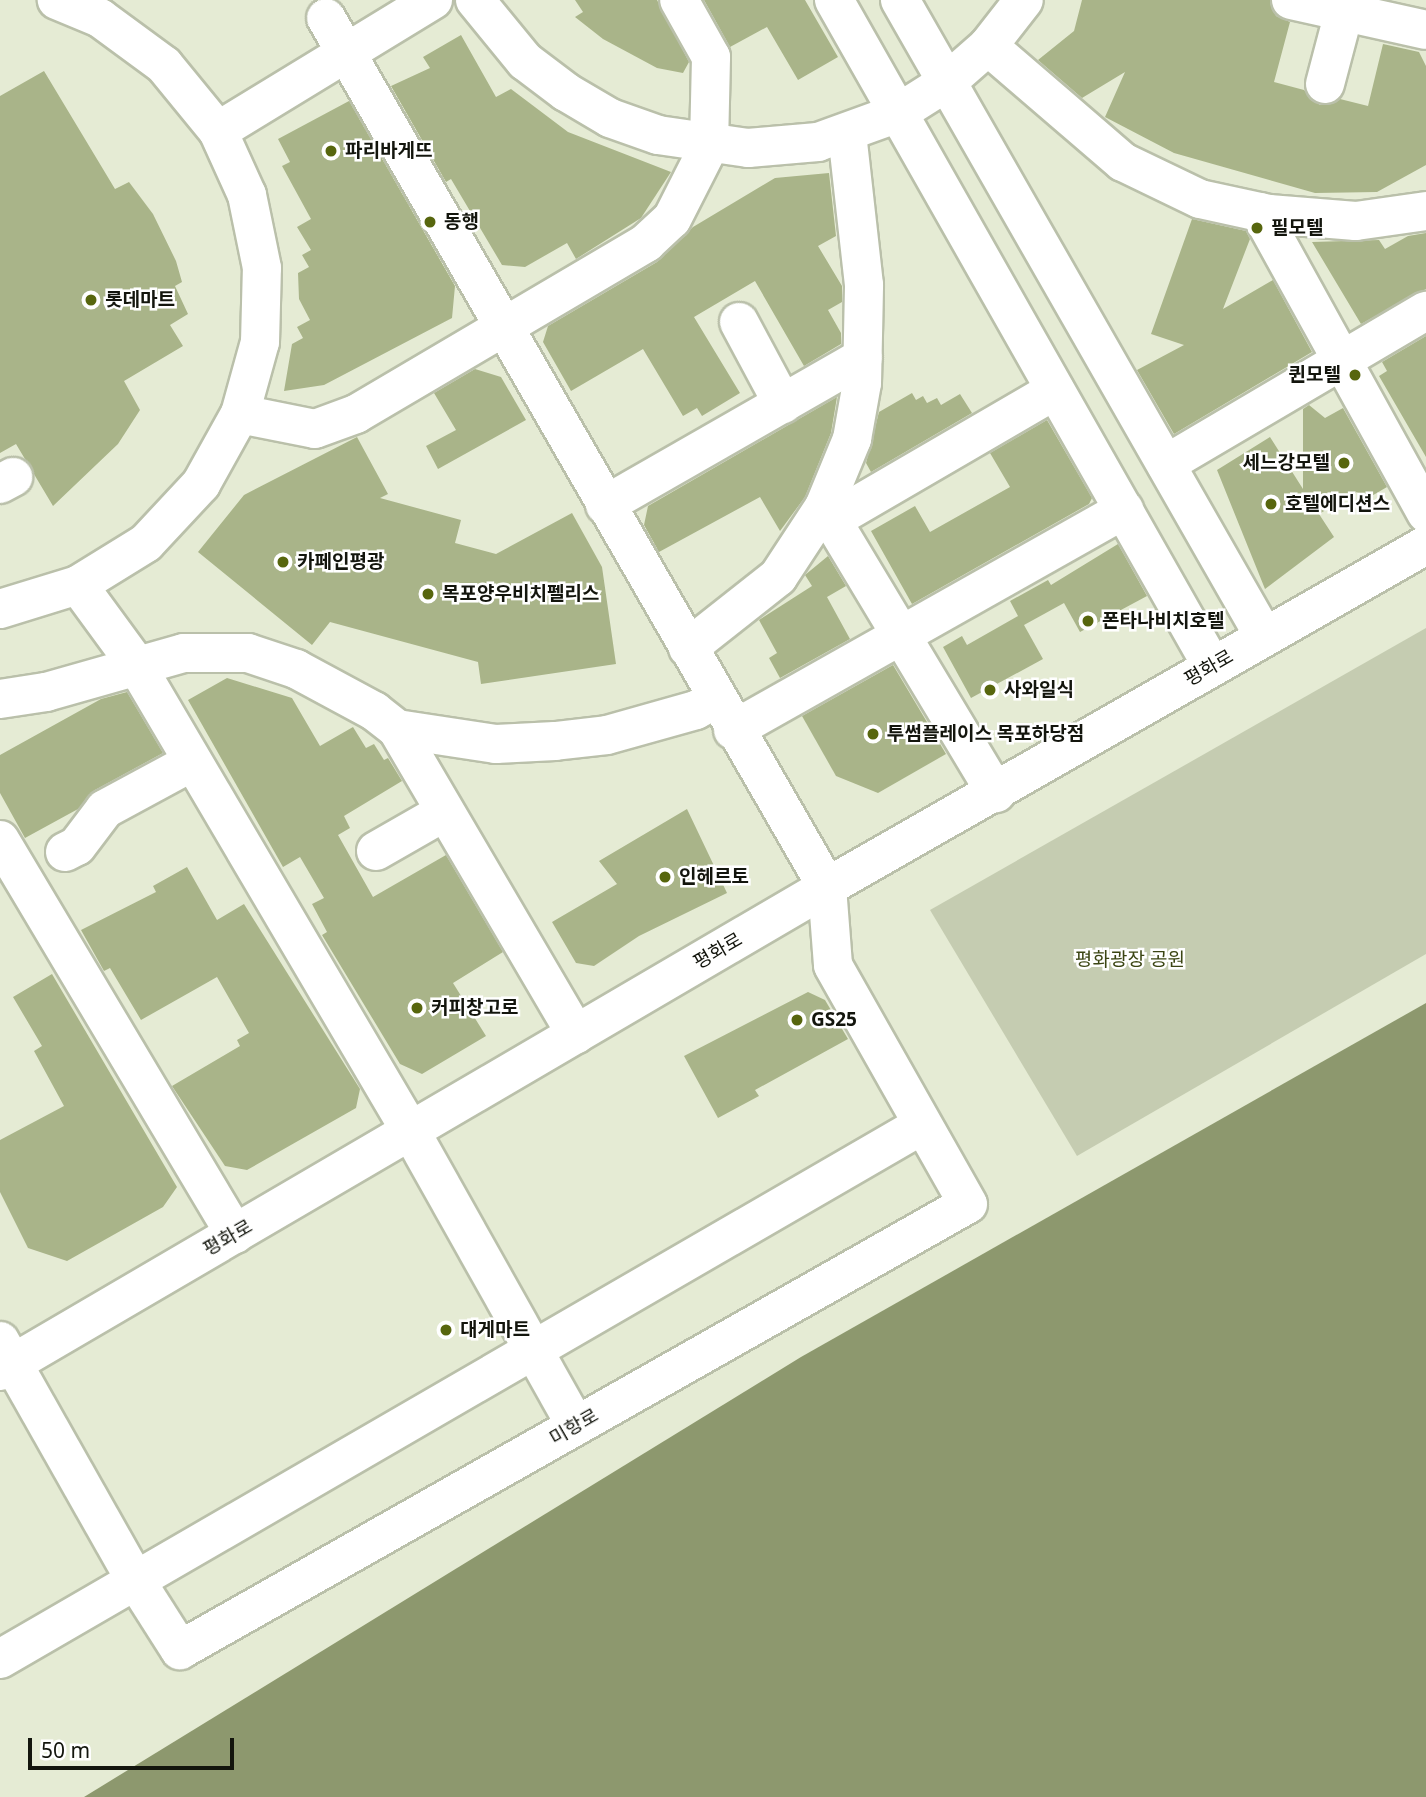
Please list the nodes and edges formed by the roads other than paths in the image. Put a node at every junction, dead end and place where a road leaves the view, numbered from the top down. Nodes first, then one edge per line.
1 (57, 0) edge
2 (433, 0) edge
3 (475, 0) edge
4 (679, 0) edge
5 (834, 0) edge
6 (900, 0) edge
7 (1024, 0) edge
8 (1291, 0) edge
9 (1344, 12) junction
10 (327, 18) dead end
11 (1426, 30) edge
12 (988, 47) junction
13 (347, 57) junction
14 (947, 82) junction
15 (1325, 84) dead end
16 (898, 113) junction
17 (218, 131) junction
18 (847, 134) junction
19 (709, 146) junction
20 (1426, 211) edge
21 (1261, 212) junction
22 (1426, 311) edge
23 (739, 322) dead end
24 (501, 326) junction
25 (863, 357) junction
26 (1340, 359) junction
27 (1055, 390) junction
28 (783, 404) junction
29 (240, 414) junction
30 (1166, 464) junction
31 (605, 505) junction
32 (1124, 510) junction
33 (1426, 513) edge
34 (828, 514) junction
35 (1426, 545) edge
36 (78, 585) junction
37 (0, 609) edge
38 (1264, 636) junction
39 (901, 638) junction
40 (688, 648) junction
41 (135, 663) junction
42 (1212, 666) junction
43 (0, 699) edge
44 (725, 715) junction
45 (397, 729) junction
46 (192, 762) junction
47 (996, 793) junction
48 (444, 812) junction
49 (0, 840) edge
50 (376, 851) dead end
51 (65, 852) dead end
52 (827, 887) junction
53 (576, 1034) junction
54 (922, 1125) junction
55 (410, 1130) junction
56 (235, 1234) junction
57 (533, 1351) junction
58 (4, 1358) edge
59 (576, 1426) junction
60 (136, 1581) junction
61 (0, 1659) edge

1 - 17 street
2 - 13 street
3 - 19 street
4 - 19 street
5 - 16 street
6 - 14 street
7 - 12 street
8 - 9 street
9 - 11 street
9 - 15 street
10 - 13 street
12 - 14 street
12 - 21 street
13 - 17 street
13 - 24 street
14 - 16 street
14 - 30 street
16 - 18 street
16 - 27 street
17 - 29 street
18 - 19 street
18 - 25 street
19 - 24 street
20 - 21 street
21 - 26 street
22 - 26 street
23 - 28 street
24 - 29 street
24 - 31 street
25 - 28 street
25 - 34 street
26 - 30 street
26 - 33 street
27 - 32 street
27 - 34 street
28 - 31 street
29 - 36 street
30 - 38 street
31 - 40 street
32 - 39 street
32 - 42 street
34 - 39 street
34 - 40 street
35 - 38 street, 평화로
36 - 37 street
36 - 41 street
38 - 42 street, 평화로
39 - 44 street
39 - 47 street
40 - 44 street
41 - 43 street
41 - 45 street
41 - 46 street
42 - 47 street, 평화로
44 - 45 street
44 - 52 street
45 - 48 street
46 - 51 street
46 - 55 street
47 - 52 street, 평화로
48 - 50 street
48 - 53 street
49 - 56 street
52 - 53 street, 평화로
52 - 54 street
53 - 55 street, 평화로
54 - 57 street
54 - 59 street, 미항로
55 - 56 street, 평화로
55 - 57 street
56 - 58 street, 평화로
57 - 59 street
57 - 60 street
58 - 60 street
59 - 60 street, 미항로
60 - 61 street

